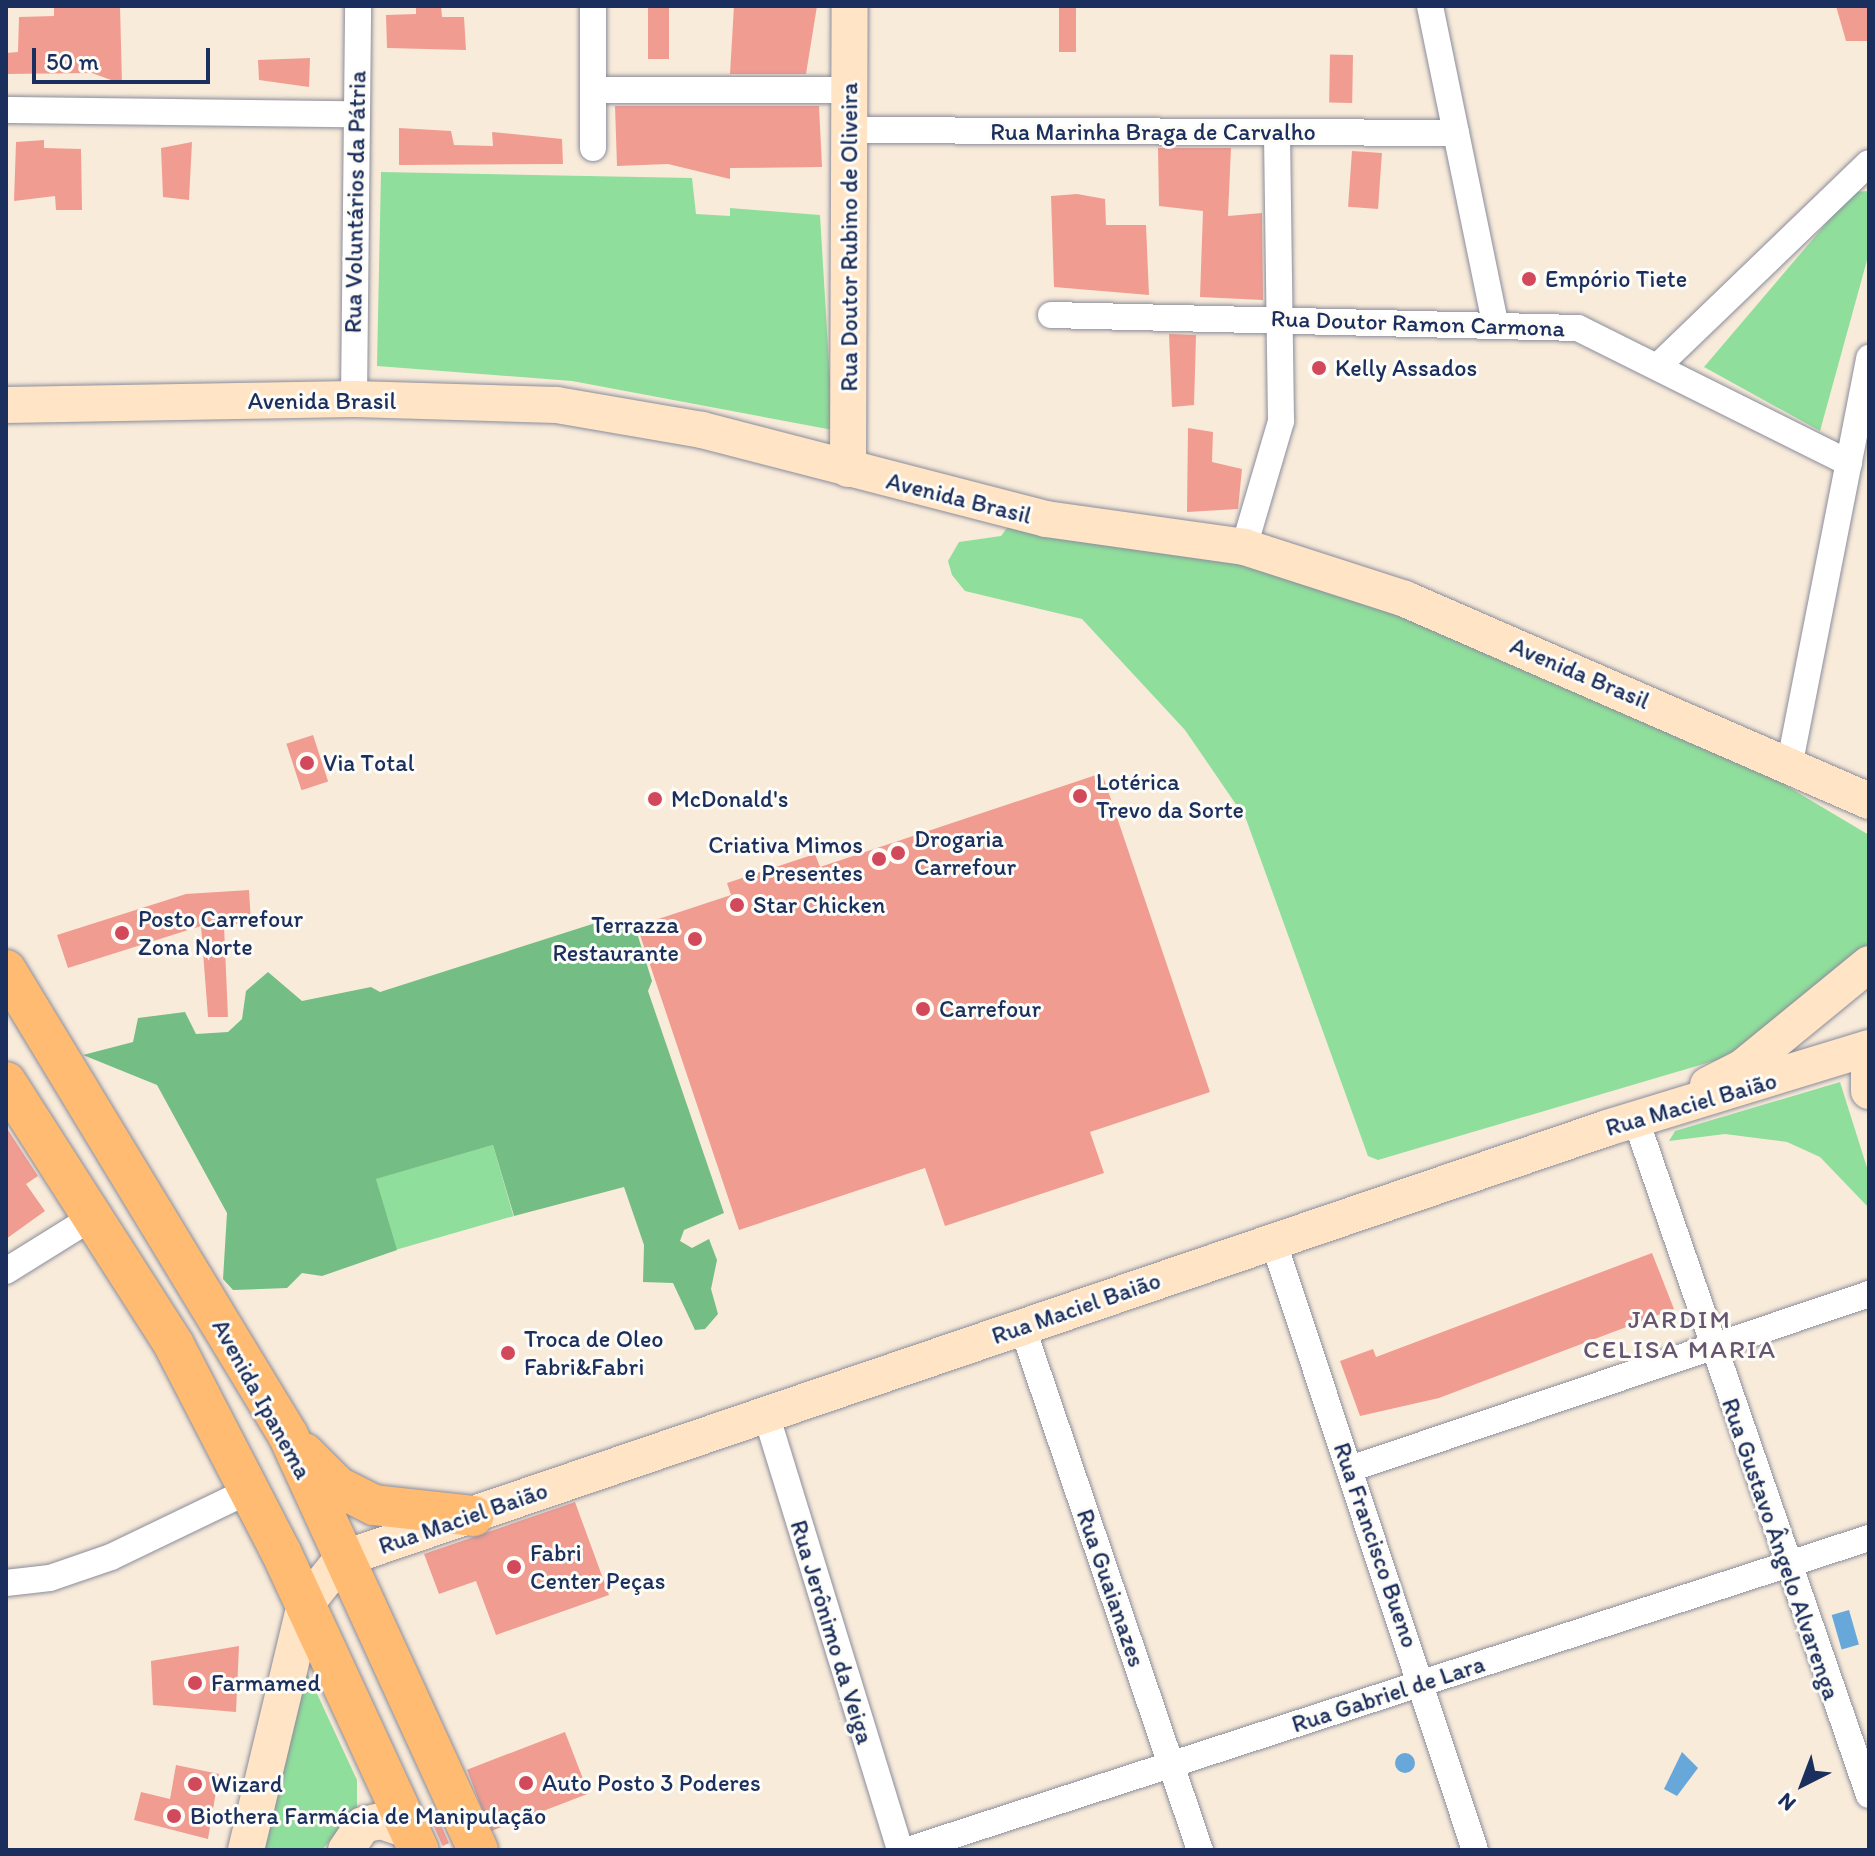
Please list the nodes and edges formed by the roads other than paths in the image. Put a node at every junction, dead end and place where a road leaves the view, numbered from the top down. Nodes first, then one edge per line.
1 (358, 6) edge
2 (593, 6) edge
3 (850, 6) edge
4 (1430, 6) edge
5 (593, 90) junction
6 (850, 90) junction
7 (6, 110) edge
8 (355, 114) junction
9 (850, 130) junction
10 (1277, 132) junction
11 (1456, 133) junction
12 (593, 148) dead end
13 (1864, 173) edge
14 (1051, 315) dead end
15 (1281, 319) junction
16 (1495, 322) junction
17 (1869, 358) edge
18 (1659, 365) junction
19 (354, 399) junction
20 (6, 405) edge
21 (1849, 463) junction
22 (848, 469) junction
23 (1244, 547) junction
24 (1790, 762) junction
25 (1869, 801) edge
26 (1869, 964) edge
27 (6, 970) edge
28 (6, 1001) edge
29 (1869, 1048) edge
30 (1869, 1055) edge
31 (6, 1067) edge
32 (6, 1082) edge
33 (1869, 1091) edge
34 (1636, 1120) junction
35 (42, 1130) junction
36 (130, 1166) junction
37 (96, 1215) junction
38 (1273, 1240) junction
39 (6, 1271) edge
40 (1869, 1294) edge
41 (1022, 1326) junction
42 (1710, 1349) junction
43 (766, 1414) junction
44 (288, 1435) junction
45 (1350, 1469) junction
46 (250, 1490) junction
47 (473, 1516) junction
48 (1869, 1538) edge
49 (342, 1559) junction
50 (1784, 1565) junction
51 (6, 1583) edge
52 (305, 1605) junction
53 (1421, 1683) junction
54 (1170, 1766) junction
55 (1869, 1795) edge
56 (414, 1841) edge
57 (246, 1850) edge
58 (346, 1850) edge
59 (478, 1850) edge
60 (900, 1850) edge
61 (908, 1850) edge
62 (1200, 1850) edge
63 (1475, 1850) edge

1 - 8 street, Rua Voluntários da Pátria
2 - 5 street
3 - 6 main road, Rua Doutor Rubino de Oliveira
4 - 11 street
5 - 6 street
5 - 12 street
6 - 9 main road, Rua Doutor Rubino de Oliveira
7 - 8 street
8 - 19 street, Rua Voluntários da Pátria
9 - 10 street, Rua Marinha Braga de Carvalho
9 - 22 main road, Rua Doutor Rubino de Oliveira
10 - 11 street, Rua Marinha Braga de Carvalho
10 - 15 street
11 - 16 street
13 - 18 street
14 - 15 street, Rua Doutor Ramon Carmona
15 - 16 street, Rua Doutor Ramon Carmona
15 - 23 street
16 - 18 street, Rua Doutor Ramon Carmona
17 - 21 street
18 - 21 street, Rua Doutor Ramon Carmona
19 - 20 main road, Avenida Brasil
19 - 22 main road, Avenida Brasil
21 - 24 street
22 - 23 main road, Avenida Brasil
23 - 24 main road, Avenida Brasil
24 - 25 main road, Avenida Brasil
26 - 34 main road
27 - 36 main road, Avenida Ipanema
28 - 36 main road
29 - 34 main road, Rua Maciel Baião
30 - 33 main road
31 - 35 main road
32 - 35 main road
34 - 38 main road, Rua Maciel Baião
34 - 42 street, Rua Gustavo Ângelo Alvarenga
35 - 37 main road
36 - 44 main road, Avenida Ipanema
37 - 39 street
37 - 46 main road
38 - 41 main road, Rua Maciel Baião
38 - 45 street, Rua Francisco Bueno
40 - 42 street
41 - 43 main road, Rua Maciel Baião
41 - 54 street, Rua Guaianazes
42 - 45 street
42 - 50 street, Rua Gustavo Ângelo Alvarenga
43 - 47 main road, Rua Maciel Baião
43 - 60 street, Rua Jerônimo da Veiga
44 - 47 main road
44 - 49 main road, Avenida Ipanema
45 - 53 street, Rua Francisco Bueno
46 - 51 street
46 - 52 main road
47 - 49 main road, Rua Maciel Baião
48 - 50 street, Rua Gabriel de Lara
49 - 52 main road
49 - 59 main road, Avenida Ipanema
50 - 53 street, Rua Gabriel de Lara
50 - 55 street, Rua Gustavo Ângelo Alvarenga
52 - 56 main road
52 - 57 main road
53 - 54 street, Rua Gabriel de Lara
53 - 63 street, Rua Francisco Bueno
54 - 61 street, Rua Gabriel de Lara
54 - 62 street, Rua Guaianazes
56 - 58 main road

